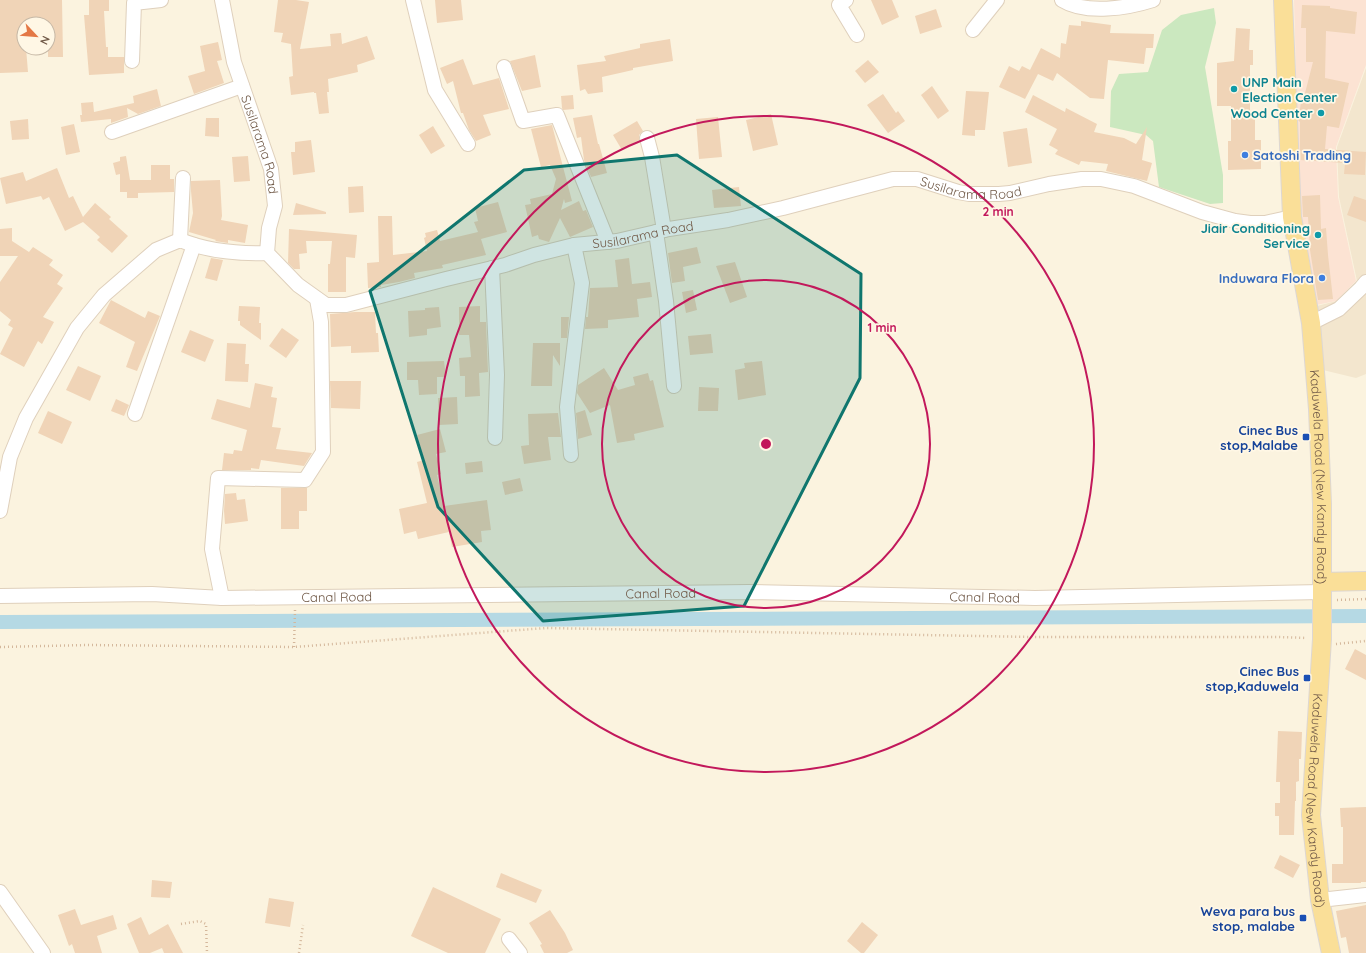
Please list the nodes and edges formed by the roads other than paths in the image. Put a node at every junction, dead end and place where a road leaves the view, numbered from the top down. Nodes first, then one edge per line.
1 (161, 0) edge
2 (222, 0) edge
3 (413, 0) edge
4 (846, 0) edge
5 (997, 0) edge
6 (1062, 0) edge
7 (1153, 0) edge
8 (1283, 0) edge
9 (1097, 4) edge
10 (973, 30) dead end
11 (857, 35) dead end
12 (132, 61) dead end
13 (504, 68) dead end
14 (242, 86) junction
15 (112, 132) dead end
16 (647, 138) dead end
17 (468, 144) dead end
18 (183, 178) dead end
19 (1292, 217) junction
20 (660, 231) junction
21 (180, 240) junction
22 (608, 242) junction
23 (194, 245) junction
24 (574, 245) junction
25 (267, 253) junction
26 (492, 268) junction
27 (1366, 282) edge
28 (317, 299) junction
29 (1311, 323) junction
30 (674, 386) dead end
31 (135, 414) dead end
32 (495, 438) dead end
33 (571, 455) dead end
34 (0, 511) edge
35 (1366, 581) edge
36 (1322, 592) junction
37 (0, 596) edge
38 (222, 598) junction
39 (0, 892) edge
40 (1366, 895) edge
41 (1320, 900) junction
42 (509, 939) dead end
43 (43, 953) edge
44 (520, 953) edge
45 (1331, 953) edge

1 - 12 street
2 - 14 street, Susilarama Road
3 - 17 street
4 - 11 street
5 - 10 street
6 - 9 street
7 - 9 street
8 - 19 main road, Kaduwela Road (New Kandy Road)
13 - 22 street
14 - 15 street
14 - 25 street, Susilarama Road
16 - 20 street
18 - 21 street
19 - 20 street, Susilarama Road
19 - 29 main road, Kaduwela Road (New Kandy Road)
20 - 22 street, Susilarama Road
20 - 30 street
21 - 23 street
21 - 34 street
22 - 24 street, Susilarama Road
23 - 25 street
23 - 31 street
24 - 26 street, Susilarama Road
24 - 33 street
25 - 28 street, Susilarama Road
26 - 28 street, Susilarama Road
26 - 32 street
27 - 29 street
28 - 38 street
29 - 36 main road, Kaduwela Road (New Kandy Road)
35 - 36 main road
36 - 38 street, Canal Road
36 - 41 main road, Kaduwela Road (New Kandy Road)
37 - 38 street, Canal Road
39 - 43 street
40 - 41 street
41 - 45 main road, Kaduwela Road (New Kandy Road)
42 - 44 street

